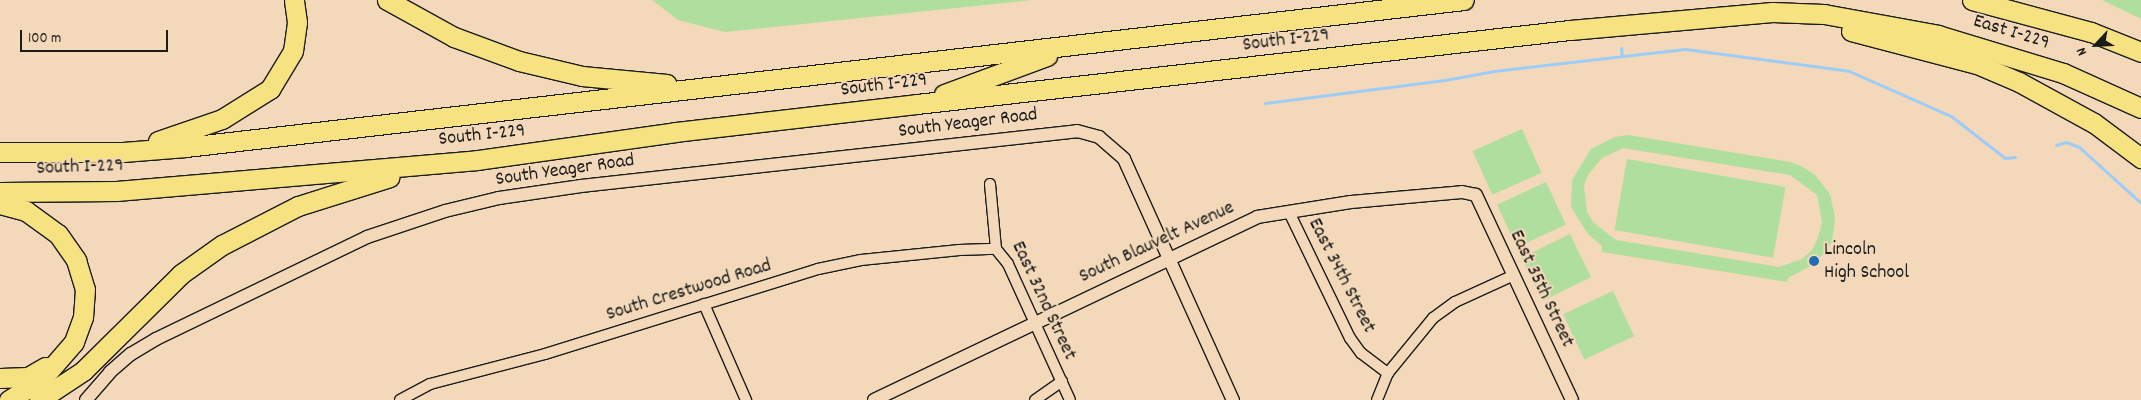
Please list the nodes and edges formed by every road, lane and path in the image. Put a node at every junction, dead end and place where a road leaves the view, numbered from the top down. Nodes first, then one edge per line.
1 (294, 0) edge
2 (387, 0) edge
3 (1464, 0) edge
4 (1977, 2) edge
5 (1772, 12) junction
6 (1072, 46) junction
7 (2141, 52) edge
8 (2141, 64) edge
9 (786, 78) junction
10 (917, 104) junction
11 (2141, 108) edge
12 (0, 152) edge
13 (76, 153) junction
14 (2141, 158) edge
15 (477, 160) junction
16 (990, 184) dead end
17 (0, 192) edge
18 (1476, 195) joint
19 (0, 204) edge
20 (1289, 212) junction
21 (996, 250) junction
22 (1169, 259) junction
23 (1514, 275) junction
24 (704, 304) junction
25 (1034, 322) junction
26 (67, 352) junction
27 (1388, 372) junction
28 (0, 378) edge
29 (1062, 381) junction
30 (8, 400) edge
31 (39, 400) edge
32 (86, 400) edge
33 (400, 400) edge
34 (746, 400) edge
35 (874, 400) edge
36 (1035, 400) edge
37 (1070, 400) edge
38 (1234, 400) edge
39 (1377, 400) edge
40 (1572, 400) edge

1 - 13 highway
2 - 9 highway
3 - 6 highway, South I-229
4 - 7 highway
4 - 8 highway, East I-229
5 - 10 highway, South I-229
5 - 11 highway, East I-229
5 - 14 highway
6 - 9 highway, South I-229
6 - 10 highway
9 - 13 highway, South I-229
10 - 15 highway, South I-229
12 - 13 highway, South I-229
15 - 17 highway, South I-229
15 - 31 highway
16 - 21 street, East 32nd Street
18 - 20 street, South Blauvelt Avenue
18 - 23 street, East 35th Street
19 - 26 highway
20 - 22 street, South Blauvelt Avenue
20 - 27 street, East 34th Street
21 - 24 street, South Crestwood Road
21 - 25 street, East 32nd Street
22 - 25 street, South Blauvelt Avenue
22 - 32 street, South Yeager Road
22 - 38 street
23 - 27 street
23 - 40 street, East 35th Street
24 - 33 street, South Crestwood Road
24 - 34 street
25 - 29 street, East 32nd Street
25 - 35 street, South Blauvelt Avenue
26 - 28 highway
26 - 30 highway
27 - 39 street
29 - 36 street
29 - 37 street, East 32nd Street

